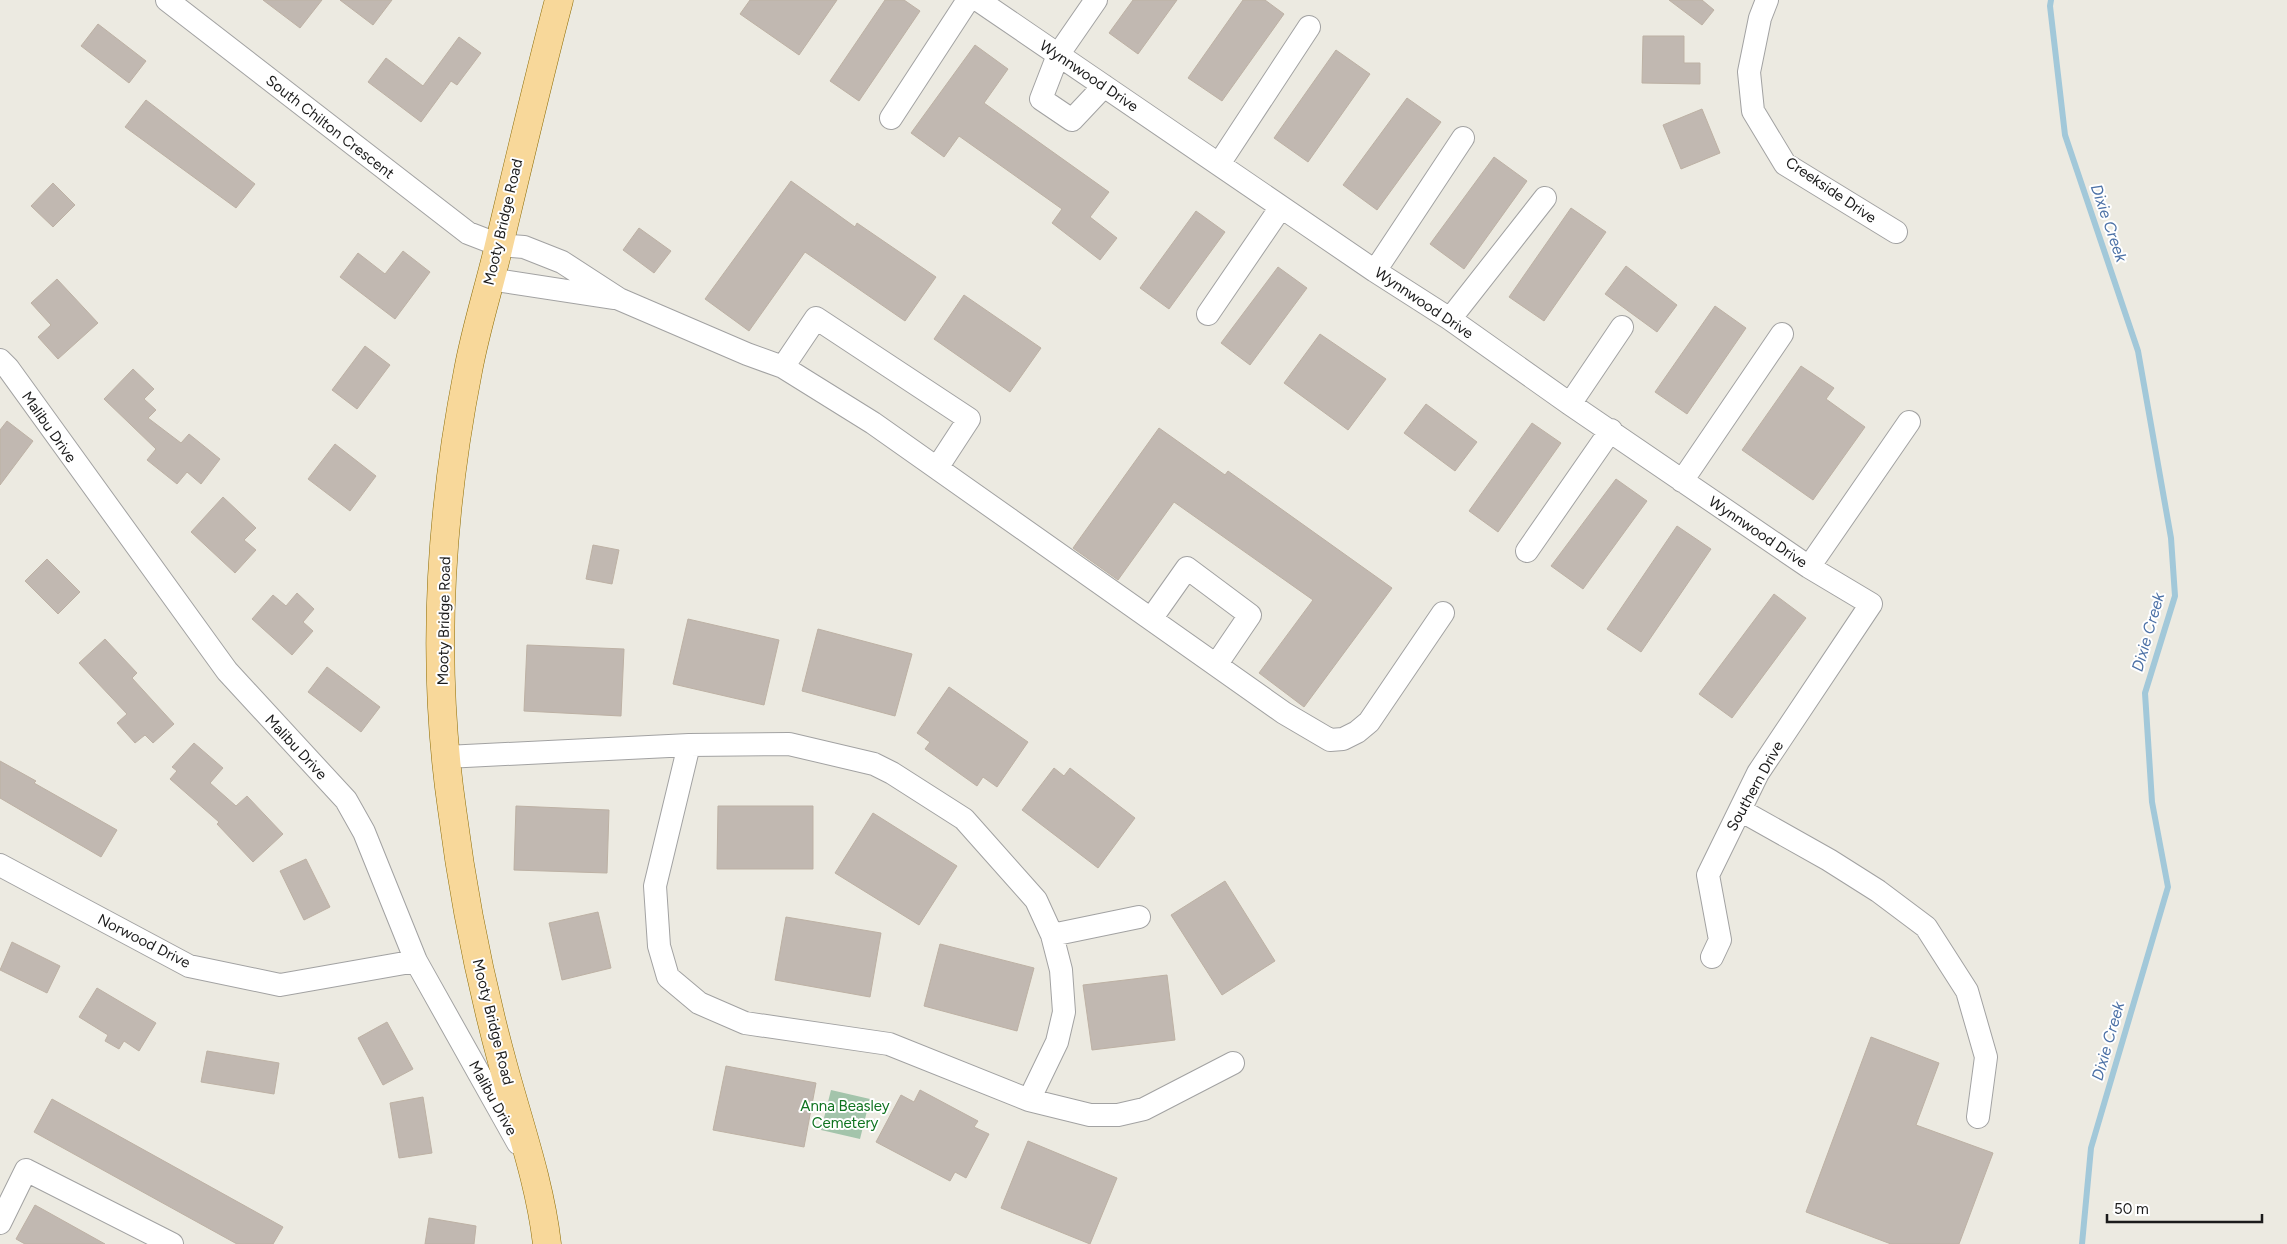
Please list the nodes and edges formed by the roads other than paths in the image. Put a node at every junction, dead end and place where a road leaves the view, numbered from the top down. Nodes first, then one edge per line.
1 (167, 0) edge
2 (559, 0) edge
3 (968, 0) edge
4 (978, 0) edge
5 (1096, 0) edge
6 (1767, 0) edge
7 (1309, 27) dead end
8 (1058, 55) junction
9 (1104, 86) junction
10 (891, 118) dead end
11 (1463, 138) dead end
12 (1219, 164) junction
13 (1545, 198) dead end
14 (1281, 207) junction
15 (1896, 232) dead end
16 (499, 245) junction
17 (1375, 271) junction
18 (489, 279) junction
19 (619, 298) junction
20 (1208, 314) dead end
21 (1450, 319) junction
22 (1622, 327) dead end
23 (1782, 334) dead end
24 (0, 360) edge
25 (783, 367) junction
26 (1570, 404) junction
27 (1909, 422) dead end
28 (1610, 430) junction
29 (937, 468) junction
30 (1682, 481) junction
31 (1527, 551) dead end
32 (1809, 568) junction
33 (1871, 604) joint
34 (1443, 612) dead end
35 (1151, 619) junction
36 (1216, 665) junction
37 (689, 745) junction
38 (446, 757) junction
39 (1740, 810) junction
40 (0, 865) edge
41 (1139, 916) dead end
42 (1052, 935) junction
43 (1712, 957) dead end
44 (416, 961) junction
45 (1232, 1063) dead end
46 (1029, 1100) junction
47 (1978, 1117) dead end
48 (533, 1170) junction
49 (0, 1223) edge
50 (172, 1244) edge
51 (547, 1244) edge

1 - 16 street, South Chilton Crescent
2 - 16 main road, Mooty Bridge Road
3 - 10 street
4 - 8 street, Wynnwood Drive
5 - 8 street
6 - 15 street, Creekside Drive
7 - 12 street
8 - 9 street, Wynnwood Drive
8 - 9 street
9 - 12 street, Wynnwood Drive
11 - 17 street
12 - 14 street, Wynnwood Drive
13 - 21 street
14 - 17 street, Wynnwood Drive
14 - 20 street
16 - 18 main road, Mooty Bridge Road
16 - 19 street, South Chilton Crescent
17 - 21 street, Wynnwood Drive
18 - 19 street
18 - 38 main road, Mooty Bridge Road
19 - 25 street
21 - 26 street, Wynnwood Drive
22 - 26 street
23 - 30 street
24 - 44 street, Malibu Drive
25 - 29 street
25 - 29 street
26 - 28 street, Wynnwood Drive
27 - 32 street
28 - 30 street, Wynnwood Drive
28 - 31 street
29 - 35 street
30 - 32 street, Wynnwood Drive
32 - 33 street, Wynnwood Drive
33 - 39 street, Southern Drive
34 - 36 street
35 - 36 street
35 - 36 street
37 - 38 street
37 - 42 street
37 - 46 street
38 - 48 main road, Mooty Bridge Road
39 - 43 street, Southern Drive
39 - 47 street
40 - 44 street, Norwood Drive
41 - 42 street
42 - 46 street
44 - 48 street, Malibu Drive
45 - 46 street
48 - 51 main road, Mooty Bridge Road
49 - 50 street

